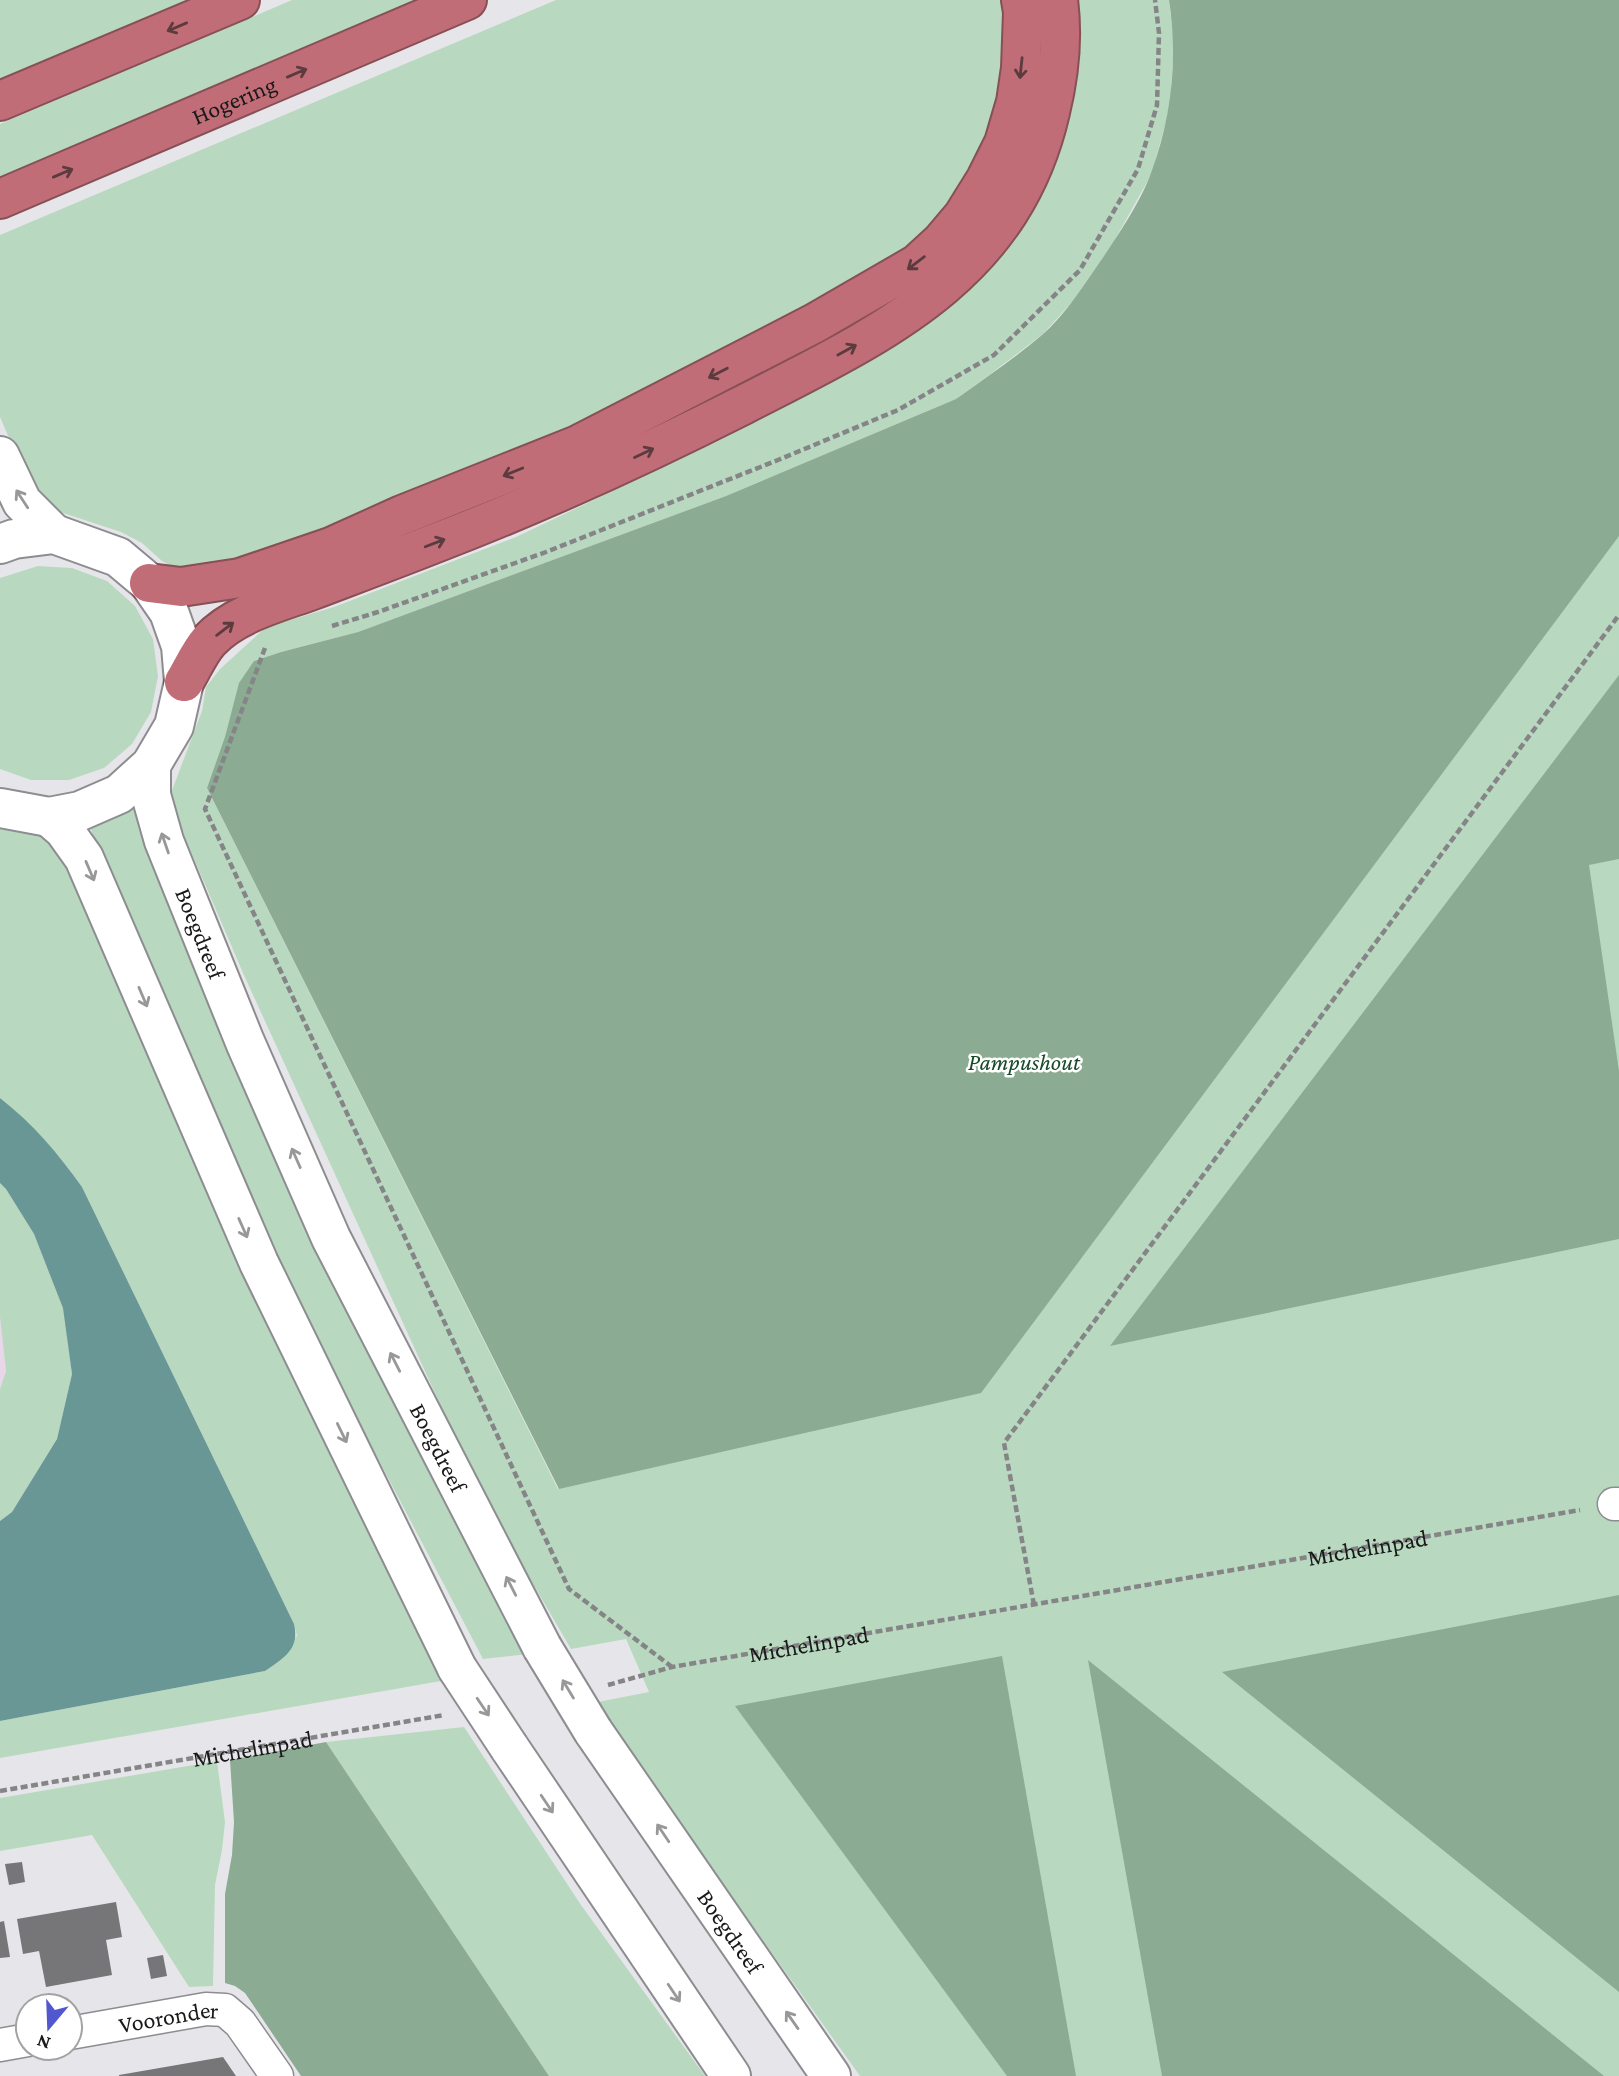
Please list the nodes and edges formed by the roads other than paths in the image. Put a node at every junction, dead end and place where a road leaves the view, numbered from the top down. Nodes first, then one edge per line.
1 (240, 0) edge
2 (467, 0) edge
3 (1021, 0) edge
4 (1058, 0) edge
5 (0, 101) edge
6 (0, 200) edge
7 (0, 456) edge
8 (54, 534) junction
9 (0, 544) edge
10 (149, 583) junction
11 (184, 682) junction
12 (151, 765) junction
13 (0, 808) edge
14 (49, 817) junction
15 (84, 2031) edge
16 (277, 2076) edge
17 (730, 2076) edge
18 (831, 2076) edge

1 -> 5 highway
6 -> 2 highway, Hogering
3 -> 10 highway
11 -> 4 highway
8 -> 7 street
8 - 9 street
8 - 10 street
10 - 11 street
11 - 12 street
12 - 14 street
18 -> 12 street, Boegdreef, bridge
13 - 14 street
14 -> 17 street, bridge
15 - 16 street, Vooronder

